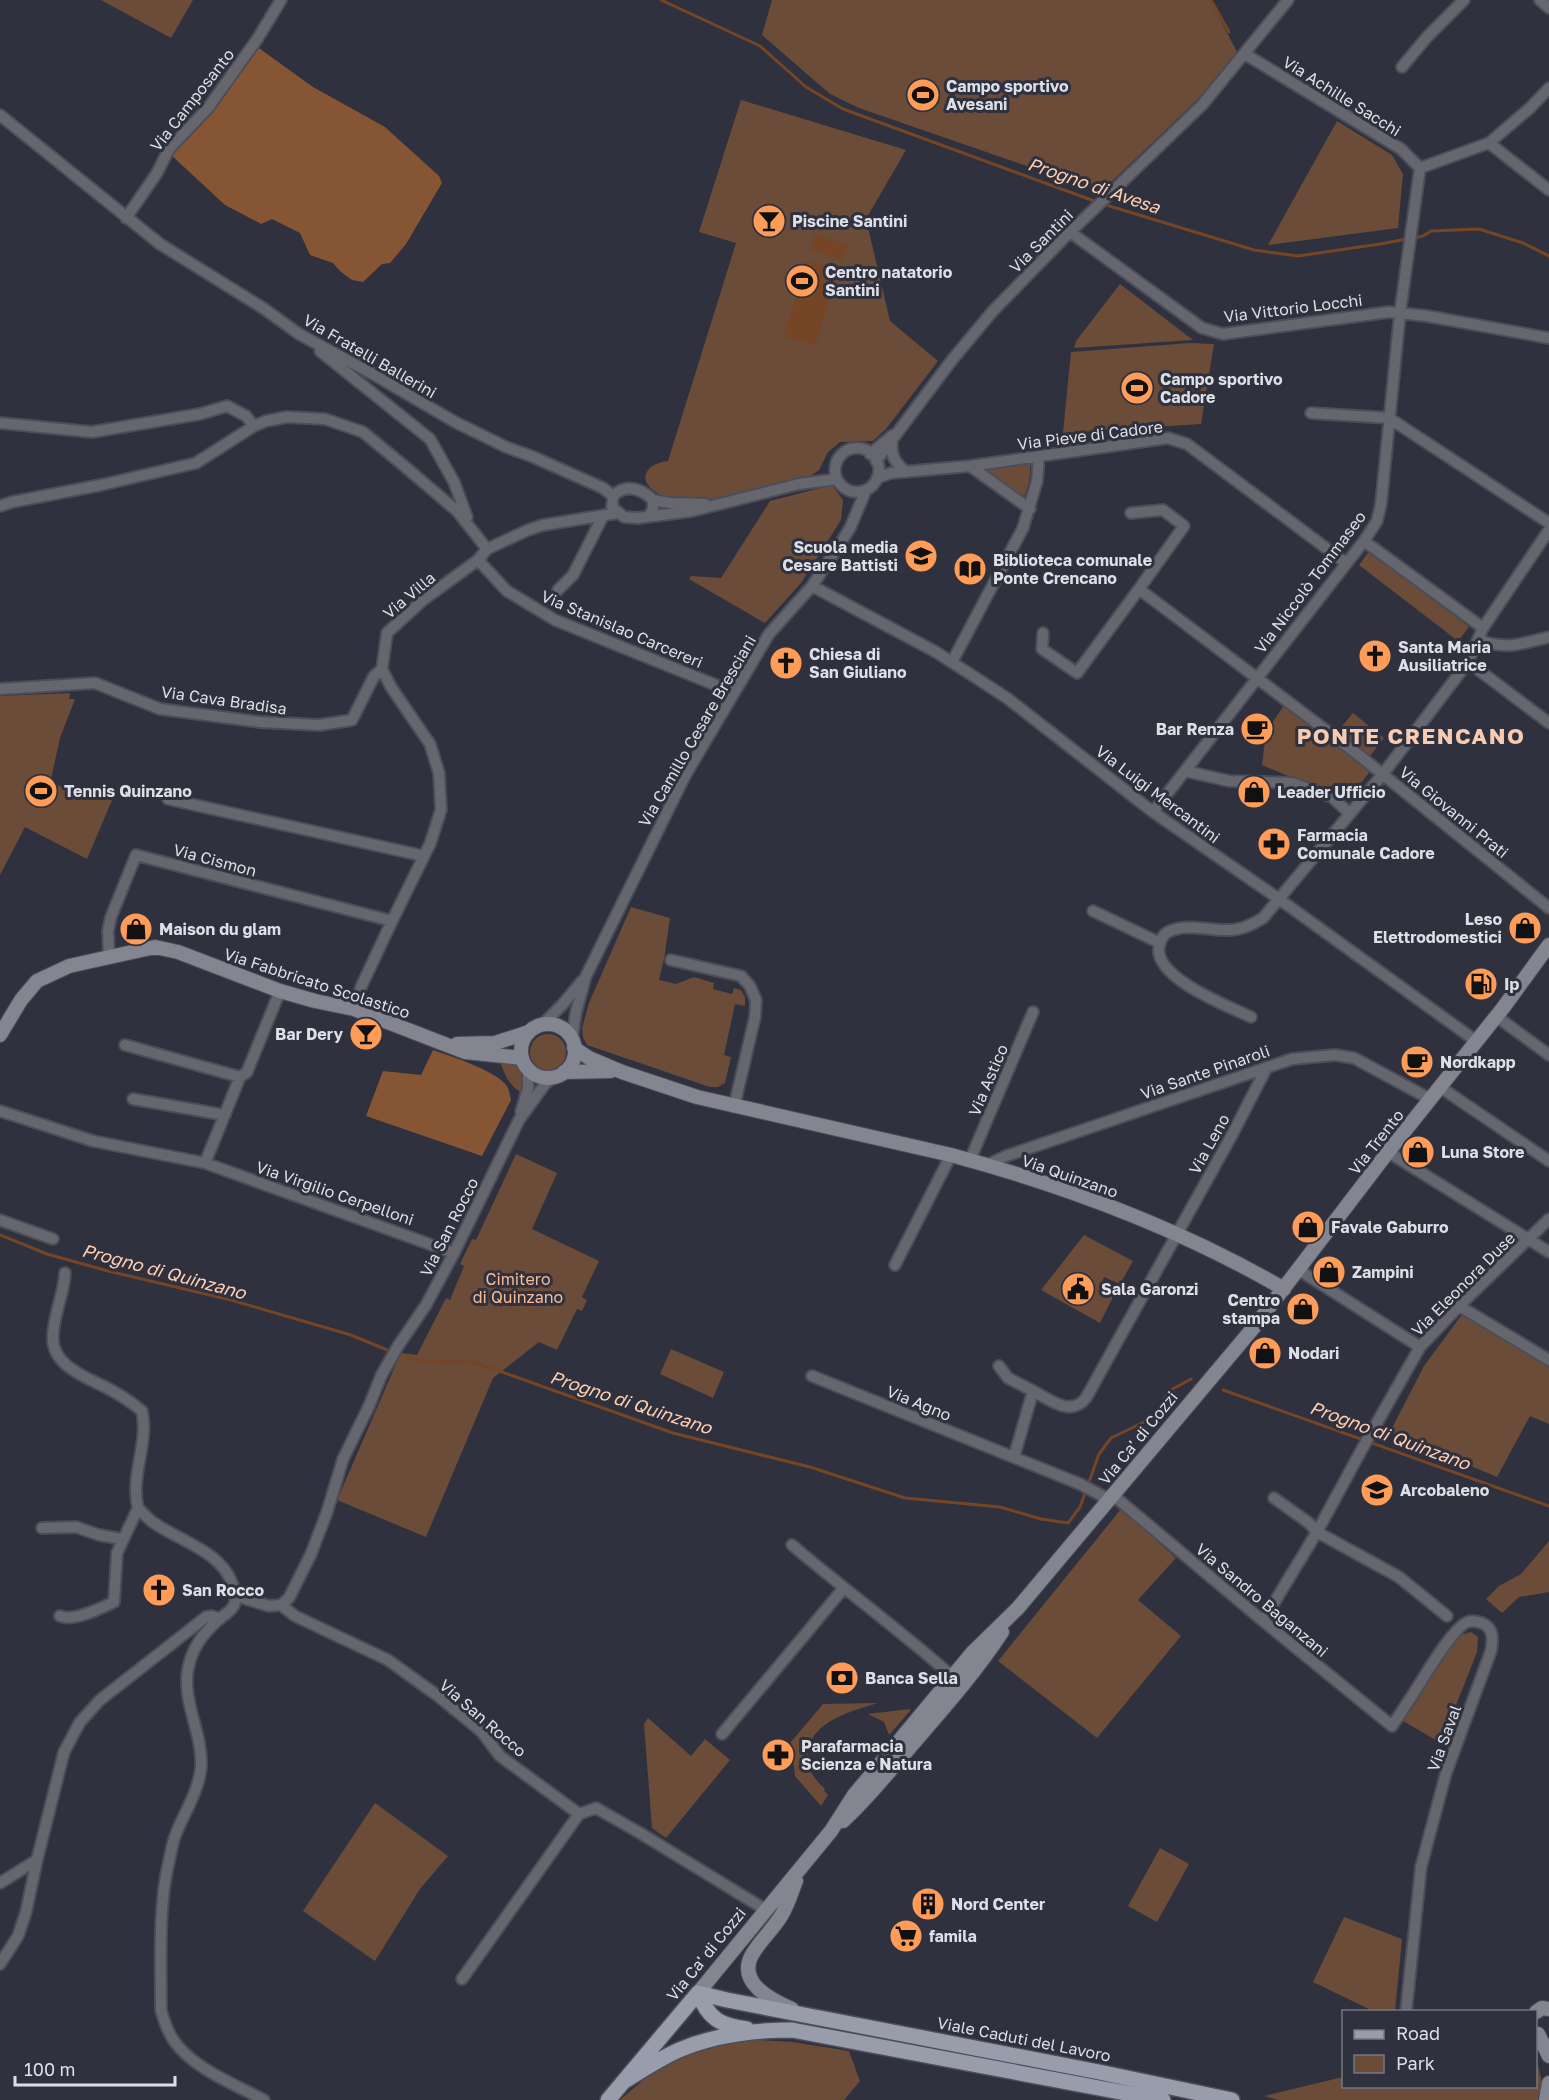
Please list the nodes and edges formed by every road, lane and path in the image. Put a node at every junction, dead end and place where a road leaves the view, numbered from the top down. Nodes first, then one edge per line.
1 (281, 0) edge
2 (1288, 0) edge
3 (1464, 0) edge
4 (1540, 0) edge
5 (1549, 8) edge
6 (1245, 54) junction
7 (1402, 67) dead end
8 (1549, 88) edge
9 (0, 115) edge
10 (1489, 143) junction
11 (1419, 168) junction
12 (1549, 190) edge
13 (126, 218) junction
14 (1070, 232) junction
15 (1394, 312) junction
16 (299, 334) junction
17 (1549, 338) edge
18 (1311, 413) dead end
19 (1389, 418) junction
20 (0, 423) edge
21 (254, 426) junction
22 (898, 432) junction
23 (892, 443) junction
24 (1039, 456) junction
25 (875, 465) junction
26 (970, 466) junction
27 (906, 472) junction
28 (836, 474) junction
29 (866, 490) junction
30 (851, 491) junction
31 (613, 496) junction
32 (654, 500) junction
33 (717, 504) junction
34 (0, 506) edge
35 (1030, 509) junction
36 (618, 513) junction
37 (1131, 513) dead end
38 (855, 515) junction
39 (603, 516) junction
40 (649, 516) junction
41 (1549, 523) edge
42 (473, 529) junction
43 (1549, 530) edge
44 (1364, 541) junction
45 (488, 549) junction
46 (478, 560) junction
47 (1346, 562) junction
48 (812, 586) junction
49 (1139, 589) junction
50 (558, 590) dead end
51 (1482, 628) junction
52 (1043, 633) dead end
53 (1549, 637) edge
54 (1478, 640) junction
55 (952, 662) junction
56 (1468, 662) junction
57 (382, 669) junction
58 (1258, 678) junction
59 (0, 689) edge
60 (733, 692) junction
61 (1549, 723) edge
62 (1185, 771) junction
63 (1383, 774) junction
64 (168, 799) dead end
65 (1153, 812) junction
66 (1350, 814) junction
67 (424, 856) junction
68 (1279, 899) junction
69 (1549, 908) edge
70 (1093, 911) dead end
71 (392, 921) junction
72 (1160, 943) junction
73 (1549, 945) edge
74 (109, 958) junction
75 (671, 960) dead end
76 (586, 976) junction
77 (280, 991) junction
78 (354, 1009) junction
79 (1033, 1012) dead end
80 (1251, 1017) dead end
81 (1496, 1017) junction
82 (542, 1025) junction
83 (529, 1032) junction
84 (0, 1035) edge
85 (1476, 1041) junction
86 (442, 1043) junction
87 (573, 1044) junction
88 (125, 1045) dead end
89 (1549, 1055) edge
90 (525, 1063) junction
91 (1267, 1066) junction
92 (622, 1072) junction
93 (559, 1074) junction
94 (240, 1077) junction
95 (1440, 1087) junction
96 (134, 1099) dead end
97 (1430, 1099) junction
98 (734, 1107) junction
99 (0, 1111) edge
100 (225, 1115) junction
101 (519, 1120) junction
102 (1388, 1152) junction
103 (951, 1155) junction
104 (970, 1160) junction
105 (1549, 1161) edge
106 (205, 1164) junction
107 (987, 1165) junction
108 (1549, 1219) edge
109 (0, 1220) edge
110 (1175, 1235) junction
111 (53, 1239) dead end
112 (1528, 1240) junction
113 (1549, 1252) edge
114 (454, 1253) junction
115 (895, 1265) dead end
116 (1299, 1270) junction
117 (64, 1273) dead end
118 (1284, 1289) junction
119 (1459, 1306) junction
120 (1420, 1347) junction
121 (1549, 1359) edge
122 (999, 1366) dead end
123 (812, 1376) dead end
124 (1033, 1391) junction
125 (1014, 1457) junction
126 (1107, 1497) junction
127 (1274, 1498) dead end
128 (138, 1508) junction
129 (42, 1528) dead end
130 (1317, 1532) junction
131 (122, 1539) junction
132 (792, 1545) dead end
133 (843, 1589) junction
134 (236, 1596) junction
135 (281, 1605) junction
136 (1018, 1608) junction
137 (60, 1616) dead end
138 (1448, 1616) dead end
139 (220, 1619) junction
140 (1263, 1621) junction
141 (952, 1677) junction
142 (1392, 1726) joint
143 (722, 1734) dead end
144 (579, 1814) junction
145 (831, 1831) junction
146 (37, 1860) junction
147 (803, 1866) junction
148 (0, 1883) edge
149 (766, 1910) junction
150 (0, 1964) edge
151 (462, 1979) dead end
152 (698, 1993) junction
153 (1406, 2010) edge
154 (809, 2016) junction
155 (756, 2030) junction
156 (1541, 2034) edge
157 (1549, 2056) edge
158 (623, 2082) junction
159 (1549, 2083) edge
160 (1546, 2099) edge
161 (264, 2100) edge
162 (608, 2100) edge
163 (1163, 2100) edge
164 (1232, 2100) edge

1 - 13 street, Via Camposanto
2 - 6 street, Via Santini
3 - 7 street
4 - 5 street
6 - 11 street, Via Achille Sacchi
6 - 14 street, Via Santini
8 - 10 street
9 - 13 street, Via Fratelli Ballerini
10 - 11 street
10 - 12 street
11 - 15 street, Via Niccolò Tommaseo
13 - 16 street, Via Fratelli Ballerini
14 - 15 street, Via Vittorio Locchi
14 - 22 street, Via Santini
15 - 17 street, Via Vittorio Locchi
15 - 19 street, Via Niccolò Tommaseo
16 - 31 street, Via Fratelli Ballerini
16 - 42 street
18 - 19 street
19 - 41 street
19 - 44 street, Via Niccolò Tommaseo
20 - 21 street
21 - 34 street
21 - 42 street
22 - 23 street, Via Santini
22 - 25 street, Via Santini
23 - 25 street, Via Santini
23 - 27 street
24 - 26 street, Via Pieve di Cadore
24 - 35 street
24 - 47 street, Via Pieve di Cadore
25 - 27 street, Via Pieve di Cadore
25 - 28 street
25 - 29 street, Via Santini
26 - 27 street, Via Pieve di Cadore
26 - 35 street
28 - 30 street
28 - 33 street, Via Villa
29 - 30 street
29 - 38 street, Via Camillo Cesare Bresciani
30 - 38 street
31 - 32 street, Via Villa
31 - 36 street
32 - 33 street, Via Villa
32 - 40 street
33 - 40 street, Via Villa
35 - 55 street
36 - 39 street, Via Villa
36 - 40 street, Via Villa
37 - 49 street
38 - 48 street, Via Camillo Cesare Bresciani
39 - 45 street, Via Villa
39 - 50 street
42 - 45 street
43 - 51 street
44 - 47 street, Via Niccolò Tommaseo
44 - 51 street
45 - 46 street, Via Villa
46 - 57 street, Via Villa
46 - 60 street, Via Stanislao Carcereri
47 - 58 street, Via Niccolò Tommaseo
48 - 55 street, Via Luigi Mercantini
48 - 60 street, Via Camillo Cesare Bresciani
49 - 52 street
49 - 58 street, Via Giovanni Prati
51 - 54 street
53 - 54 street
54 - 56 street
55 - 65 street, Via Luigi Mercantini
56 - 61 street
56 - 63 street
57 - 59 street, Via Cava Bradisa
57 - 67 street
58 - 62 street, Via Niccolò Tommaseo
58 - 63 street, Via Giovanni Prati
60 - 76 street, Via Camillo Cesare Bresciani
62 - 65 street, Via Niccolò Tommaseo
62 - 66 street
63 - 66 street
63 - 69 street, Via Giovanni Prati
64 - 67 street
65 - 68 street, Via Luigi Mercantini
66 - 68 street
67 - 71 street
68 - 72 street
68 - 85 street, Via Luigi Mercantini
70 - 72 street
71 - 74 street, Via Cismon
71 - 78 street
72 - 80 street
73 - 81 main road, Via Trento
74 - 77 main road, Via Fabbricato Scolastico
74 - 84 main road, Via Fabbricato Scolastico
75 - 98 street
76 - 82 street, Via Camillo Cesare Bresciani
76 - 87 street, Via Camillo Cesare Bresciani
77 - 78 main road, Via Fabbricato Scolastico
77 - 94 street
78 - 86 main road, Via Fabbricato Scolastico
79 - 104 street, Via Astico
81 - 85 main road, Via Trento
81 - 89 street
82 - 83 main road
82 - 87 main road, Via Quinzano
83 - 86 main road, Via Fabbricato Scolastico
83 - 90 main road
85 - 95 main road, Via Trento
86 - 90 main road, Via Fabbricato Scolastico
87 - 92 main road, Via Quinzano
87 - 93 main road
88 - 94 street
90 - 93 main road, Via Quinzano
90 - 101 street, Via San Rocco
91 - 97 street, Via Sante Pinaroli
91 - 107 street, Via Sante Pinaroli
91 - 110 street, Via Leno
92 - 93 main road, Via Quinzano
92 - 98 main road, Via Quinzano
93 - 101 street, Via San Rocco
94 - 100 street
95 - 97 main road, Via Trento
95 - 105 street
96 - 100 street
97 - 102 main road, Via Trento
98 - 103 main road, Via Quinzano
99 - 106 street, Via Virgilio Cerpelloni
100 - 106 street
101 - 114 street, Via San Rocco
102 - 112 street
102 - 116 main road, Via Trento
103 - 104 main road, Via Quinzano
103 - 115 street
104 - 107 main road, Via Quinzano
106 - 114 street, Via Virgilio Cerpelloni
107 - 110 main road, Via Quinzano
108 - 112 street, Via Eleonora Duse
109 - 111 street
110 - 118 main road, Via Quinzano
110 - 124 street
112 - 113 street
112 - 119 street, Via Eleonora Duse
114 - 135 street, Via San Rocco
116 - 118 main road, Via Trento
116 - 120 street
117 - 128 street
118 - 126 main road, Via Ca' di Cozzi
119 - 120 street, Via Eleonora Duse
119 - 121 street
120 - 130 street, Via Eleonora Duse
122 - 124 street
123 - 125 street, Via Agno
124 - 125 street
125 - 126 street, Via Agno
126 - 136 main road, Via Ca' di Cozzi
126 - 140 street, Via Sandro Baganzani
127 - 130 street
128 - 131 street
128 - 134 street
129 - 131 street
130 - 138 street
130 - 140 street, Via Eleonora Duse
131 - 137 street
132 - 133 street
133 - 141 street
133 - 143 street
134 - 135 street, Via San Rocco
134 - 139 street
135 - 144 street, Via San Rocco
136 - 141 main road, Via Ca' di Cozzi
136 - 145 main road, Via Ca' di Cozzi
139 - 146 street
139 - 161 street
140 - 142 street, Via Sandro Baganzani
141 - 145 main road, Via Ca' di Cozzi
142 - 153 street, Via Saval
144 - 149 street, Via Ca' di Cozzi
144 - 151 street
145 - 147 main road, Via Ca' di Cozzi
146 - 148 street
146 - 150 street
147 - 149 main road, Via Ca' di Cozzi
147 - 154 main road, Viale Caduti del Lavoro
149 - 152 main road, Via Ca' di Cozzi
152 - 154 main road, Viale Caduti del Lavoro
152 - 155 main road, Viale Caduti del Lavoro
152 - 158 main road, Via Ca' di Cozzi
154 - 164 main road, Viale Caduti del Lavoro
155 - 158 main road, Viale Caduti del Lavoro
155 - 163 main road, Viale Caduti del Lavoro
156 - 157 main road
158 - 162 main road, Via Ca' di Cozzi
159 - 160 main road

